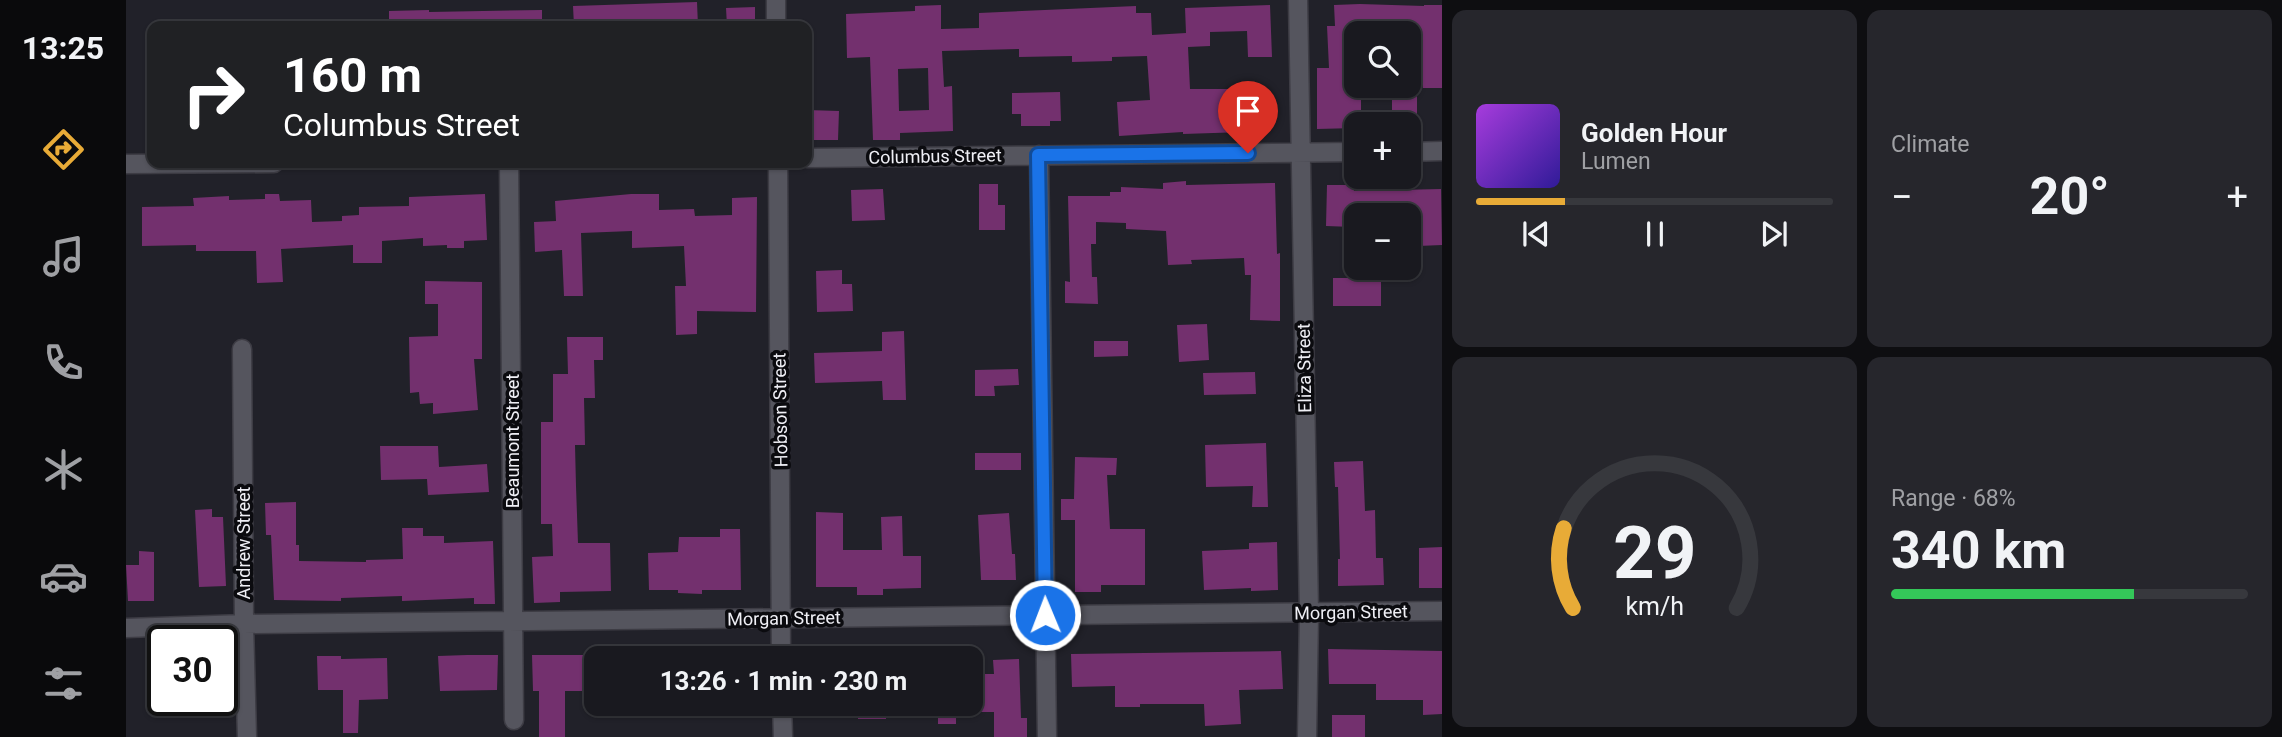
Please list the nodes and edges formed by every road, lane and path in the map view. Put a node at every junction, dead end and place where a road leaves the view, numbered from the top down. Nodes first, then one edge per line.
1 (776, 0) edge
2 (1298, 0) edge
3 (776, 21) edge
4 (1442, 151) edge
5 (1344, 152) edge
6 (1421, 152) edge
7 (1300, 153) junction
8 (1038, 155) junction
9 (812, 158) edge
10 (126, 164) edge
11 (147, 164) edge
12 (509, 168) edge
13 (778, 168) edge
14 (242, 349) dead end
15 (1442, 611) edge
16 (1309, 613) junction
17 (1045, 615) junction
18 (780, 619) junction
19 (513, 621) junction
20 (244, 624) junction
21 (126, 628) edge
22 (781, 646) edge
23 (782, 716) edge
24 (514, 720) dead end
25 (247, 737) edge
26 (783, 737) edge
27 (1047, 737) edge
28 (1307, 737) edge

1 - 3 street
2 - 7 street, Eliza Street
4 - 6 street
5 - 7 street, Columbus Street
7 - 8 street, Columbus Street
7 - 16 street, Eliza Street
8 - 9 street, Columbus Street
8 - 17 street
10 - 11 street
12 - 19 street, Beaumont Street
13 - 18 street, Hobson Street
14 - 20 street, Andrew Street
15 - 16 street, Morgan Street
16 - 17 street, Morgan Street
16 - 28 street, Eliza Street
17 - 18 street, Morgan Street
17 - 27 street
18 - 19 street, Morgan Street
18 - 22 street, Hobson Street
19 - 20 street, Morgan Street
19 - 24 street, Beaumont Street
20 - 21 street, Morgan Street
20 - 25 street, Andrew Street
23 - 26 street

